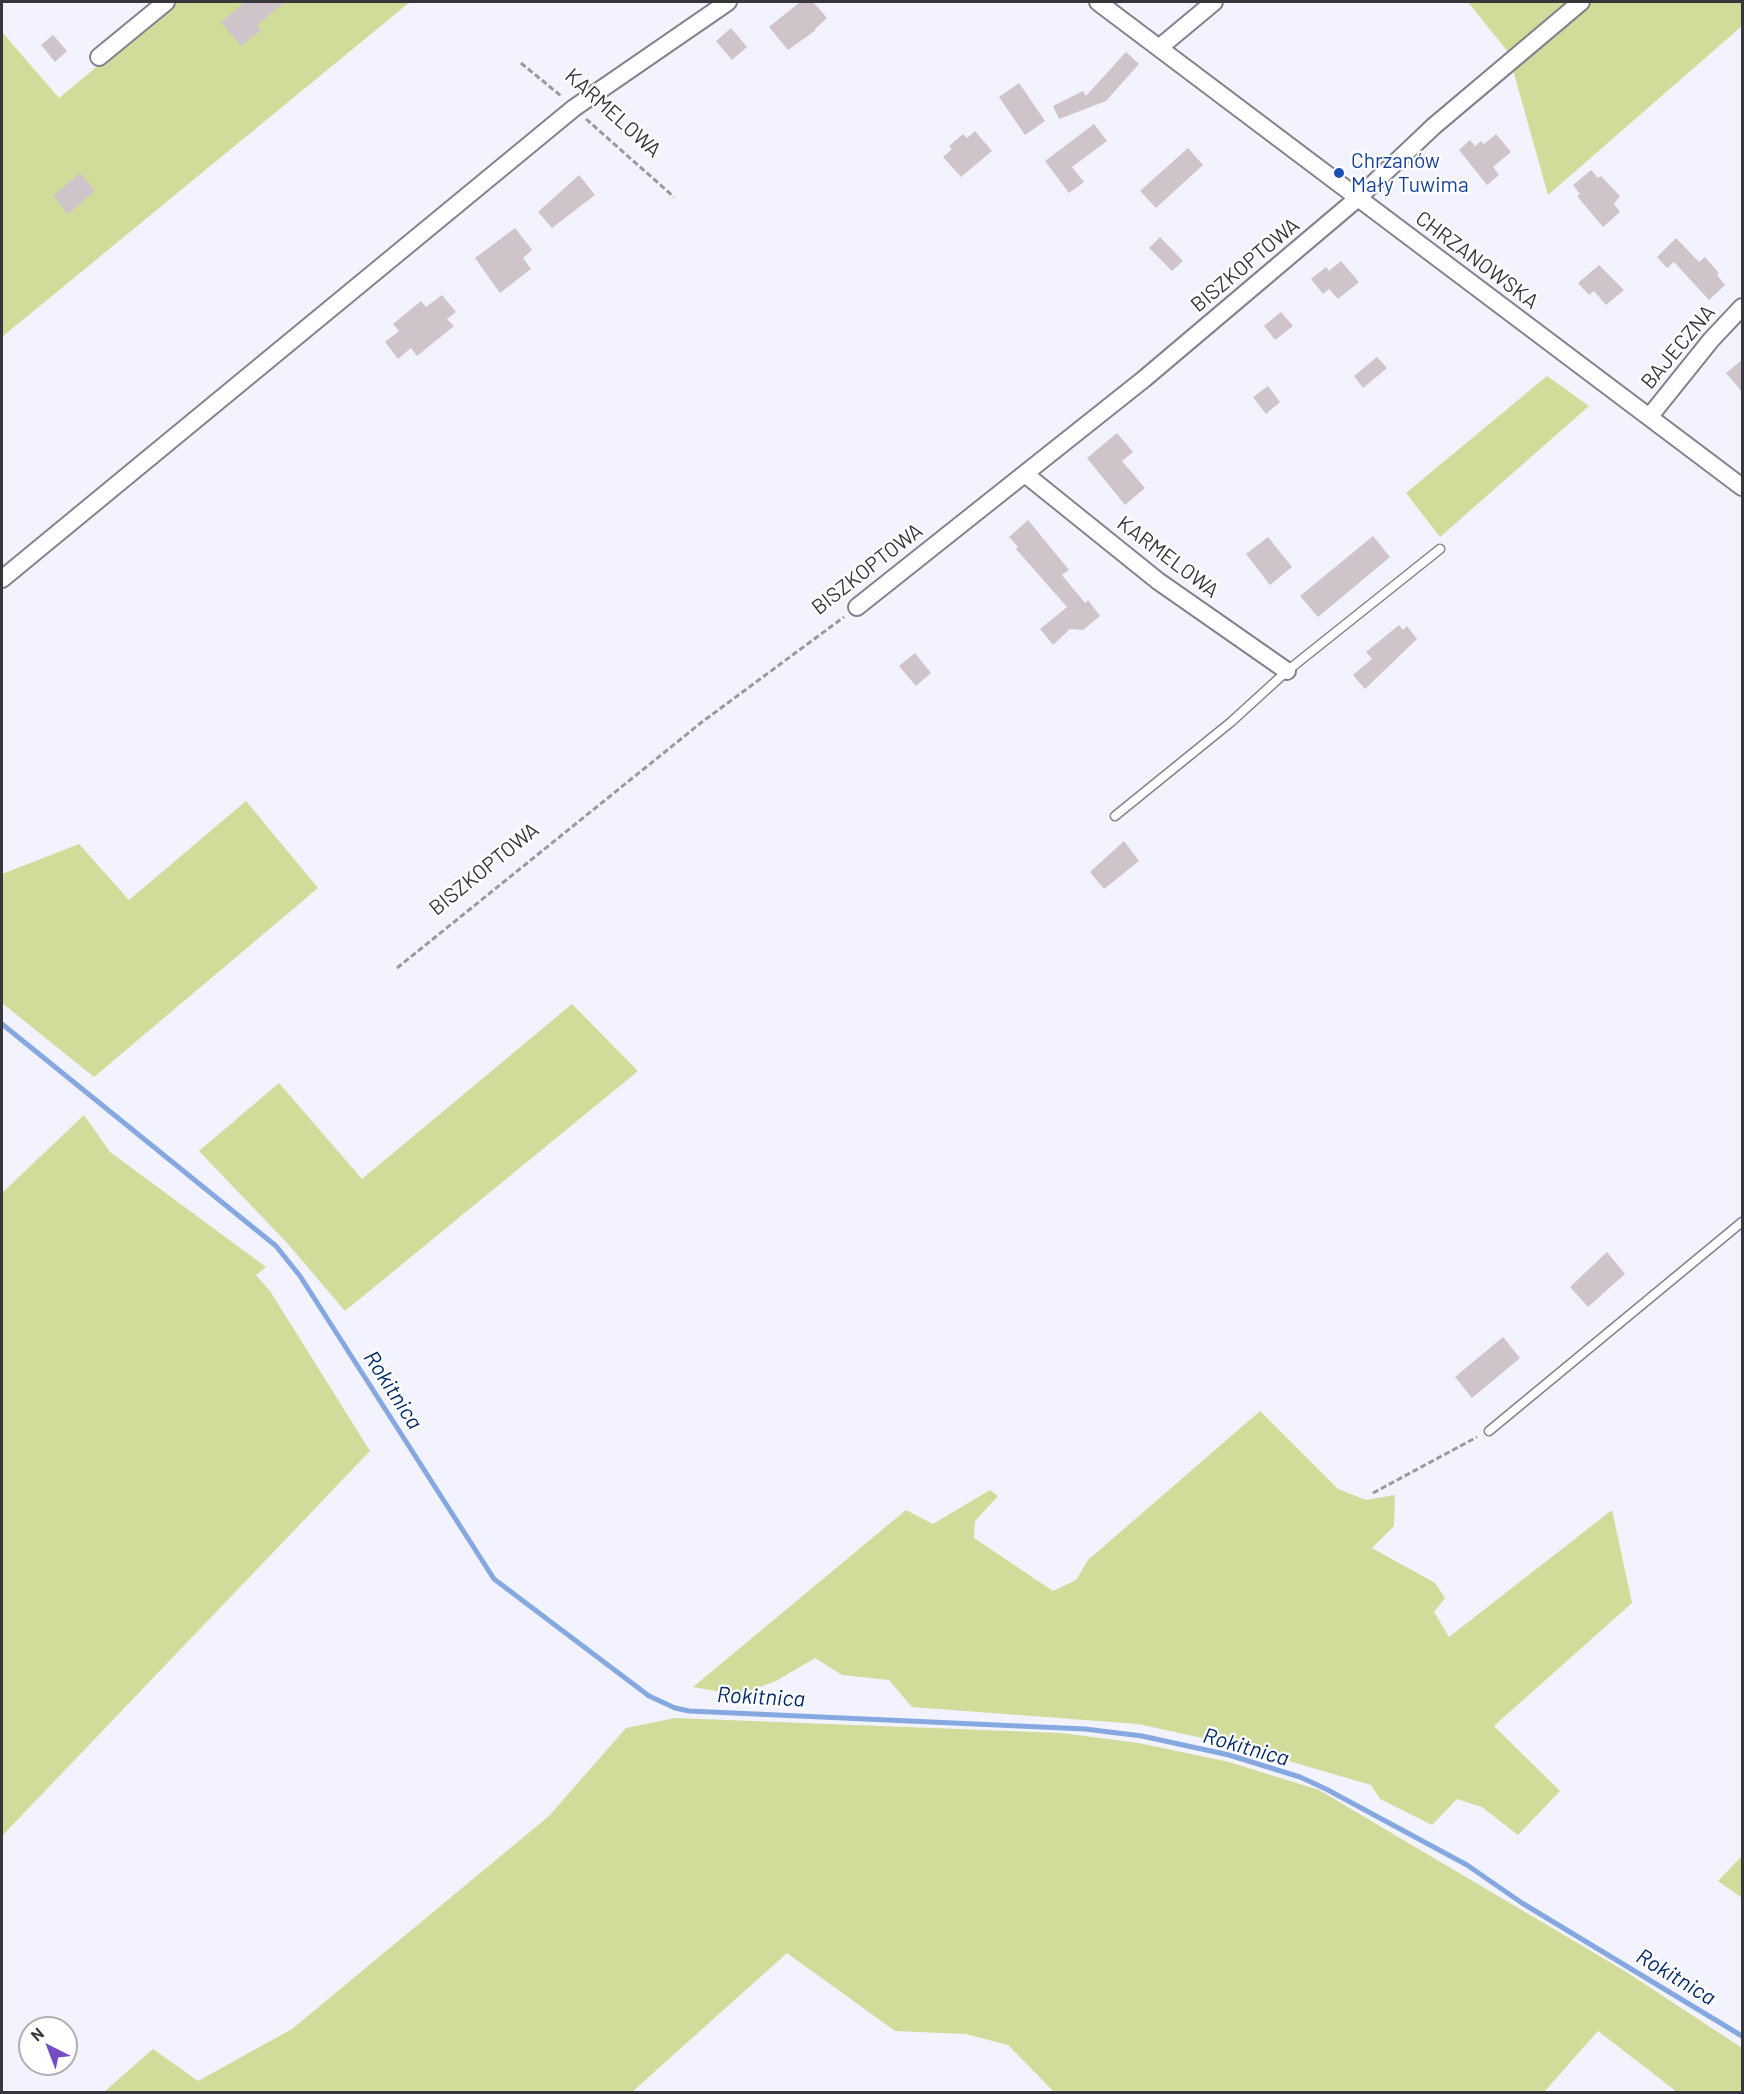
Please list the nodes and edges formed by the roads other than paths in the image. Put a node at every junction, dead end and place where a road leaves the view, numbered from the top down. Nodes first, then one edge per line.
1 (166, 2) edge
2 (728, 2) edge
3 (1098, 2) edge
4 (1215, 2) edge
5 (1581, 2) edge
6 (1160, 47) junction
7 (99, 57) dead end
8 (1358, 198) junction
9 (1743, 308) edge
10 (1650, 416) junction
11 (1025, 474) junction
12 (1743, 488) edge
13 (1440, 549) dead end
14 (2, 579) edge
15 (857, 607) road end
16 (1287, 671) junction
17 (1115, 816) dead end
18 (1743, 1222) edge
19 (1490, 1431) road end

1 - 7 street
2 - 14 street
3 - 6 street, CHRZANOWSKA
4 - 6 street
5 - 8 street, BISZKOPTOWA
6 - 8 street, CHRZANOWSKA
8 - 10 street, CHRZANOWSKA
8 - 11 street, BISZKOPTOWA
9 - 10 street, BAJECZNA
10 - 12 street, CHRZANOWSKA
11 - 15 street, BISZKOPTOWA
11 - 16 street, KARMELOWA
13 - 16 lane
16 - 17 lane
18 - 19 lane

